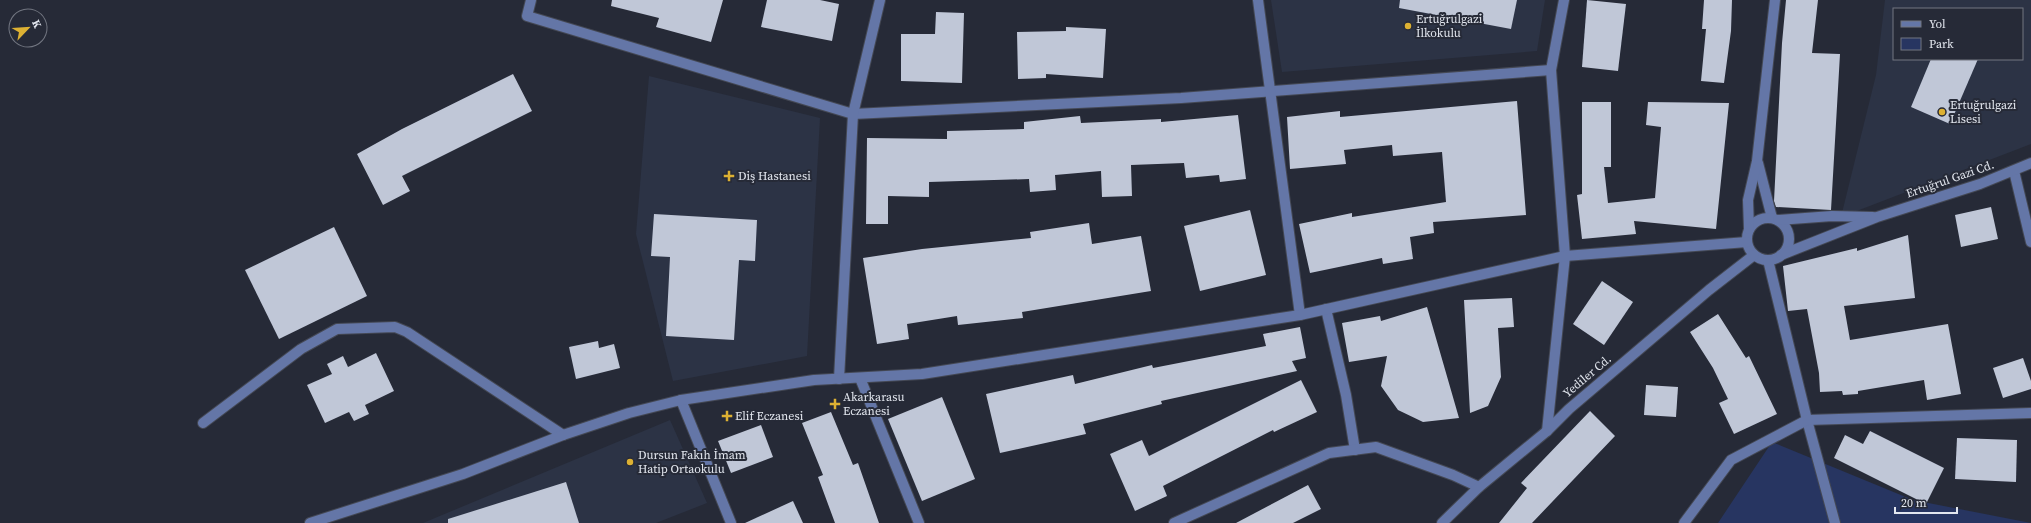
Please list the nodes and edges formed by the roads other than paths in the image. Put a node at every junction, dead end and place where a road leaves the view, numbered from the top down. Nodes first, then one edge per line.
1 (532, 0) edge
2 (880, 0) edge
3 (1258, 0) edge
4 (1564, 0) edge
5 (1775, 0) edge
6 (1551, 70) junction
7 (1270, 92) junction
8 (853, 114) junction
9 (1757, 161) junction
10 (2031, 163) edge
11 (2014, 170) junction
12 (1877, 217) junction
13 (1775, 219) junction
14 (1750, 229) junction
15 (1747, 242) junction
16 (2031, 242) edge
17 (1754, 255) junction
18 (1781, 255) junction
19 (1566, 256) junction
20 (1768, 260) junction
21 (1326, 309) junction
22 (1300, 315) junction
23 (860, 378) junction
24 (839, 379) junction
25 (681, 400) junction
26 (2031, 413) edge
27 (1806, 420) junction
28 (203, 423) dead end
29 (1547, 431) junction
30 (563, 435) junction
31 (1355, 450) junction
32 (1478, 488) junction
33 (341, 519) edge
34 (310, 523) edge
35 (731, 523) edge
36 (918, 523) edge
37 (1174, 523) edge
38 (1442, 523) edge
39 (1684, 523) edge
40 (1835, 523) edge

1 - 8 street
2 - 8 street
3 - 7 street
4 - 6 street
5 - 9 street
6 - 7 street
6 - 19 street
7 - 8 street
7 - 22 street
8 - 24 street
9 - 13 street
9 - 14 street
10 - 11 street, Ertuğrul Gazi Cd.
11 - 12 street, Ertuğrul Gazi Cd.
11 - 16 street
12 - 13 street
12 - 18 street, Ertuğrul Gazi Cd.
13 - 14 street
13 - 18 street
14 - 15 street
15 - 17 street
15 - 19 street
17 - 20 street
17 - 29 street, Yediler Cd.
18 - 20 street
19 - 21 street
19 - 29 street
20 - 27 street
21 - 22 street
21 - 31 street
22 - 23 street
23 - 24 street
23 - 36 street
24 - 25 street
25 - 30 street
25 - 35 street
26 - 27 street
27 - 39 street
27 - 40 street
28 - 30 street
29 - 32 street, Yediler Cd.
30 - 33 street
31 - 32 street
31 - 37 street
32 - 38 street, Yediler Cd.
33 - 34 street

